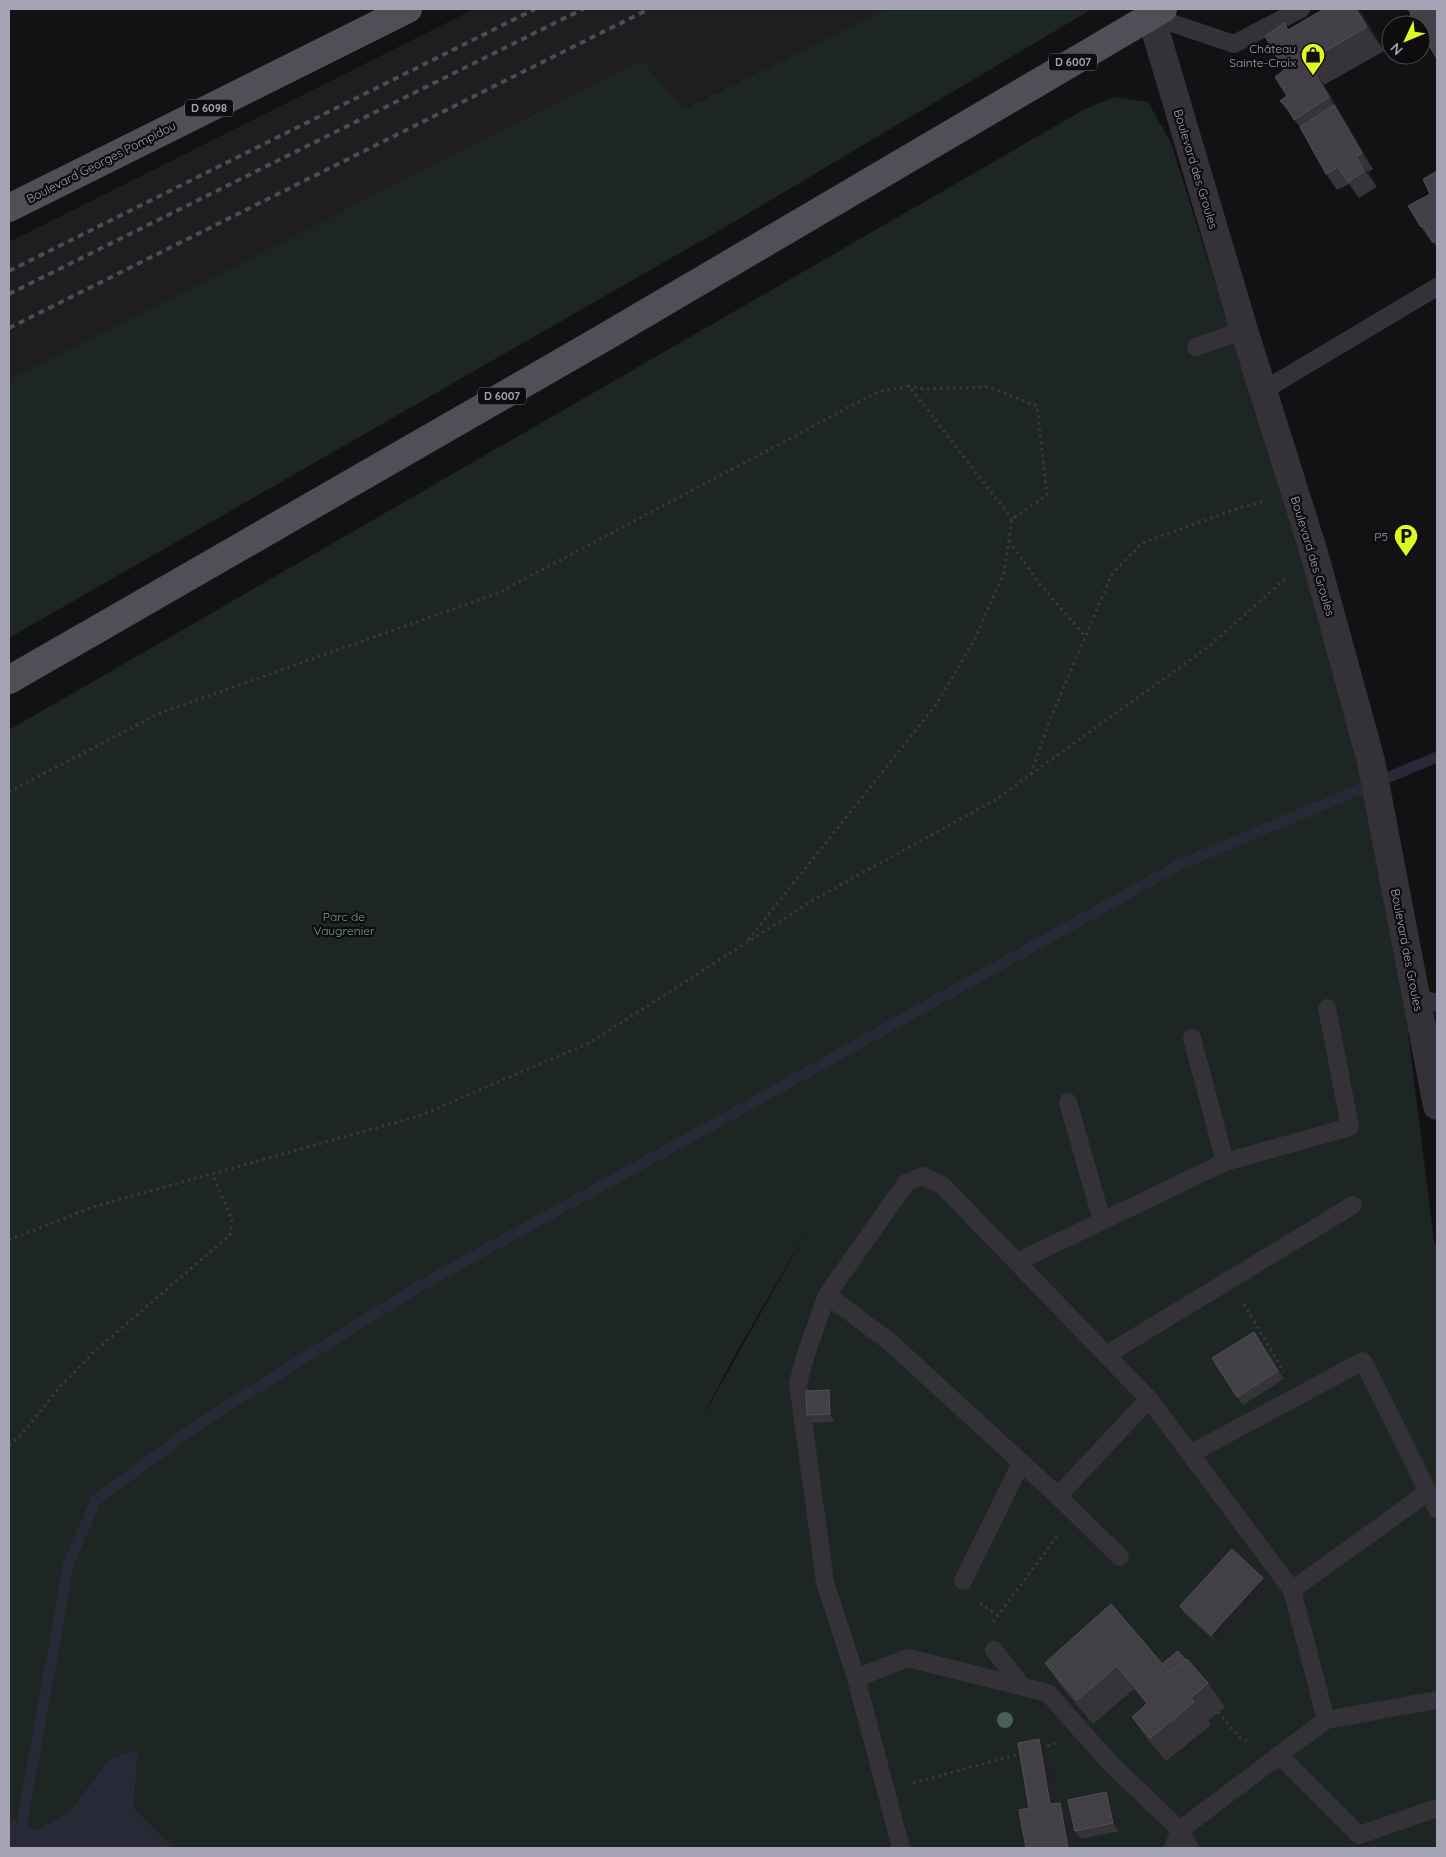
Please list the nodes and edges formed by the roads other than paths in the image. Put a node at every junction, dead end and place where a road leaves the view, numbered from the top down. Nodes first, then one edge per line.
1 (408, 9) edge
2 (1301, 9) edge
3 (1157, 12) edge
4 (9, 208) edge
5 (1437, 287) edge
6 (1244, 330) junction
7 (1196, 348) dead end
8 (1264, 390) junction
9 (9, 680) edge
10 (1427, 1001) edge
11 (1327, 1008) dead end
12 (1192, 1038) dead end
13 (1068, 1102) dead end
14 (1437, 1106) edge
15 (1225, 1162) junction
16 (1353, 1204) dead end
17 (1102, 1221) junction
18 (1016, 1262) junction
19 (827, 1295) junction
20 (1106, 1356) junction
21 (1149, 1399) junction
22 (1190, 1454) junction
23 (1021, 1463) junction
24 (1428, 1492) junction
25 (1058, 1496) junction
26 (1437, 1509) edge
27 (1120, 1557) dead end
28 (963, 1581) dead end
29 (1292, 1590) junction
30 (994, 1650) road end
31 (856, 1678) junction
32 (1022, 1686) junction
33 (1437, 1700) edge
34 (1326, 1720) junction
35 (1279, 1755) junction
36 (1437, 1808) edge
37 (1180, 1830) junction
38 (901, 1848) edge
39 (1173, 1848) edge
40 (1190, 1848) edge

1 - 4 main road, Boulevard Georges Pompidou / D 6098
2 - 3 lane
3 - 6 street, Boulevard des Groules
3 - 9 main road, D 6007
5 - 8 lane
6 - 7 lane
6 - 8 street, Boulevard des Groules
8 - 10 street, Boulevard des Groules
10 - 14 street, Boulevard des Groules
11 - 15 lane
12 - 15 lane
13 - 17 lane
15 - 17 lane
16 - 20 lane
17 - 18 lane
18 - 19 lane
18 - 20 lane
19 - 23 lane
19 - 31 lane
20 - 21 lane
21 - 22 lane
21 - 25 lane
22 - 24 lane
22 - 29 lane
23 - 25 lane
23 - 28 lane
24 - 26 lane
24 - 29 lane
25 - 27 lane
29 - 34 lane
30 - 32 lane
31 - 32 lane
31 - 38 lane
32 - 37 lane
33 - 34 lane
34 - 35 lane
35 - 36 lane
35 - 37 lane
37 - 39 lane
37 - 40 lane

